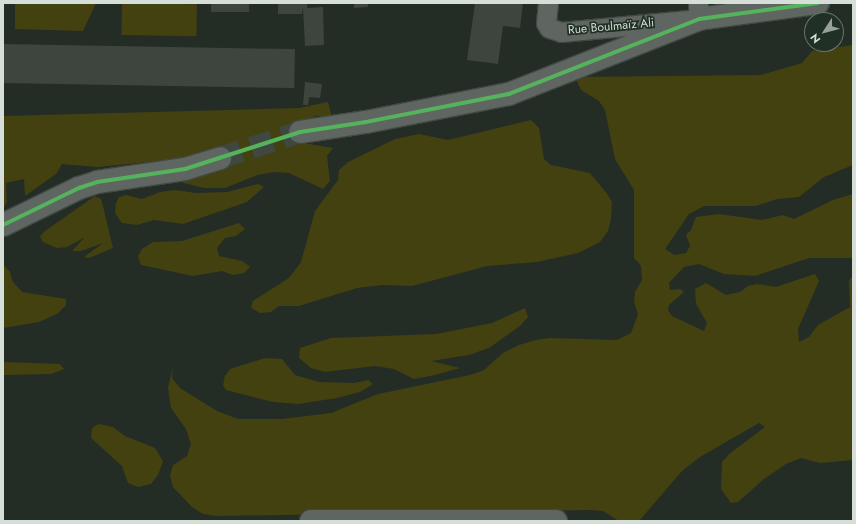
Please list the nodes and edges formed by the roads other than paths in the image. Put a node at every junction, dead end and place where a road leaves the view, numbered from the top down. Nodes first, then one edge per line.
1 (548, 3) edge
2 (818, 3) edge
3 (698, 11) edge
4 (300, 132) tunnel mouth
5 (220, 158) tunnel mouth
6 (3, 225) edge
7 (311, 521) edge
8 (556, 521) edge

1 - 3 street, Rue Boulmaïz Ali
2 - 3 street
3 - 4 street
5 - 6 street
7 - 8 street

